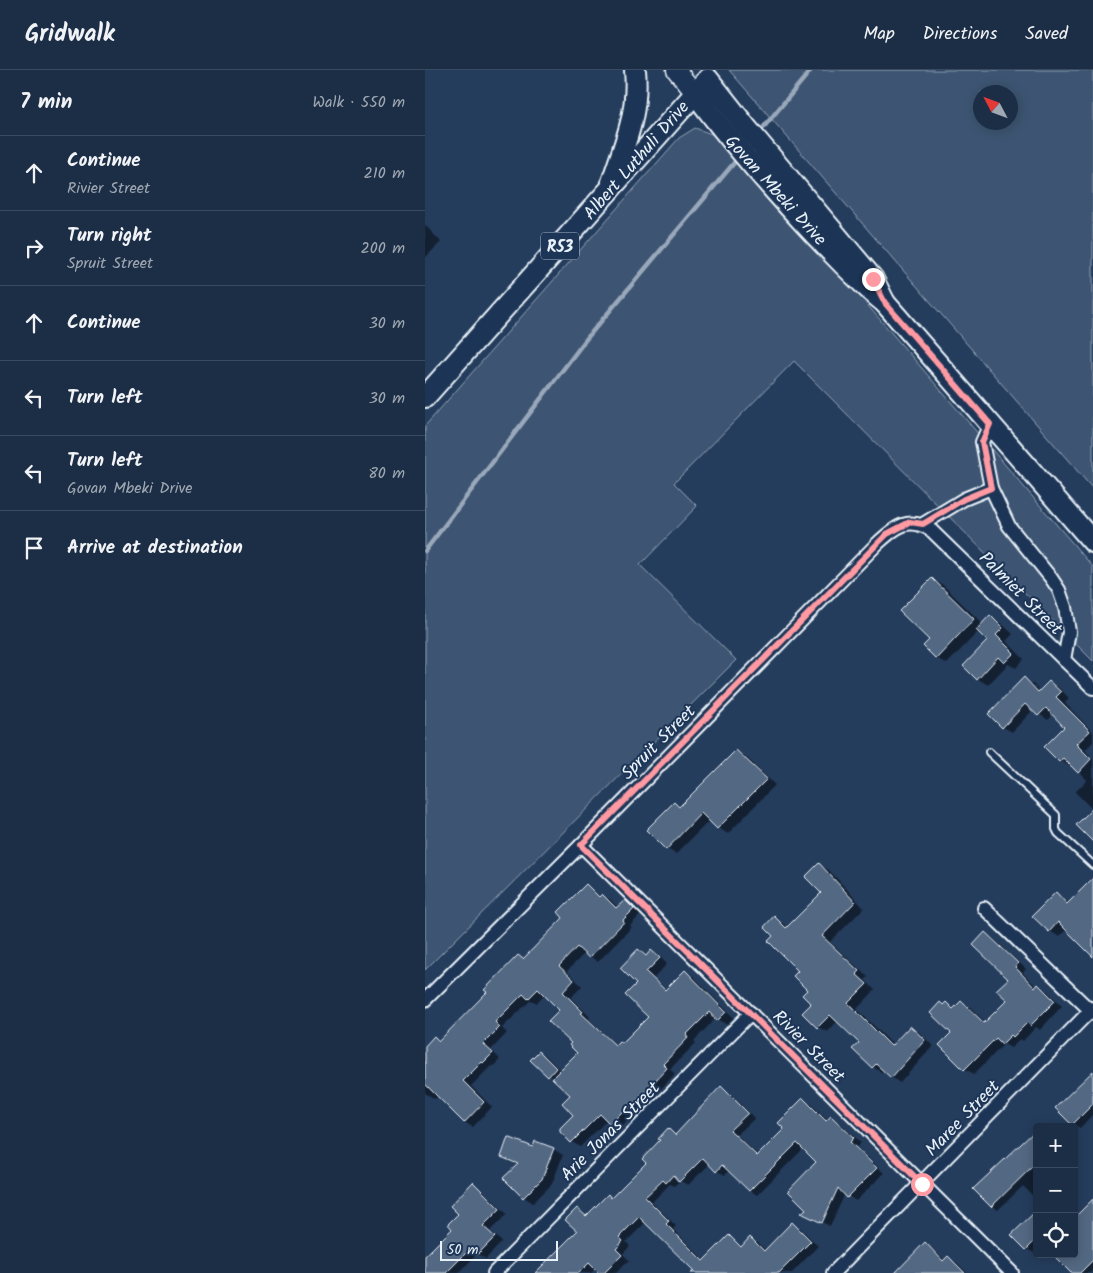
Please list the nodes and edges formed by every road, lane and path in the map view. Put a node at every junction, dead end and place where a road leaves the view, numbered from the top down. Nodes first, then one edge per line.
1 (635, 70) edge
2 (676, 70) edge
3 (701, 81) edge
4 (609, 191) junction
5 (885, 303) junction
6 (425, 397) edge
7 (990, 424) junction
8 (991, 488) junction
9 (923, 524) junction
10 (1093, 542) edge
11 (1064, 660) junction
12 (1093, 688) edge
13 (989, 752) dead end
14 (581, 845) junction
15 (1093, 865) edge
16 (984, 908) dead end
17 (425, 1000) edge
18 (1092, 1010) edge
19 (751, 1013) junction
20 (922, 1184) junction
21 (494, 1273) edge
22 (833, 1273) edge
23 (1012, 1273) edge

1 - 4 main road
2 - 3 street, Govan Mbeki Drive
3 - 4 main road, Albert Luthuli Drive / R53
3 - 5 main road, Govan Mbeki Drive
3 - 5 main road, Govan Mbeki Drive
4 - 6 main road, Albert Luthuli Drive / R53
5 - 7 main road, Govan Mbeki Drive
7 - 8 street
7 - 10 main road, Govan Mbeki Drive
8 - 9 street
8 - 11 street
9 - 11 street, Palmiet Street
9 - 14 street, Spruit Street
11 - 12 street, Palmiet Street
13 - 15 lane
14 - 17 street, Spruit Street
14 - 19 street, Rivier Street
16 - 18 street
18 - 20 street, Maree Street
19 - 20 street, Rivier Street
19 - 21 street, Arie Jonas Street
20 - 22 street, Maree Street
20 - 23 street, Rivier Street

